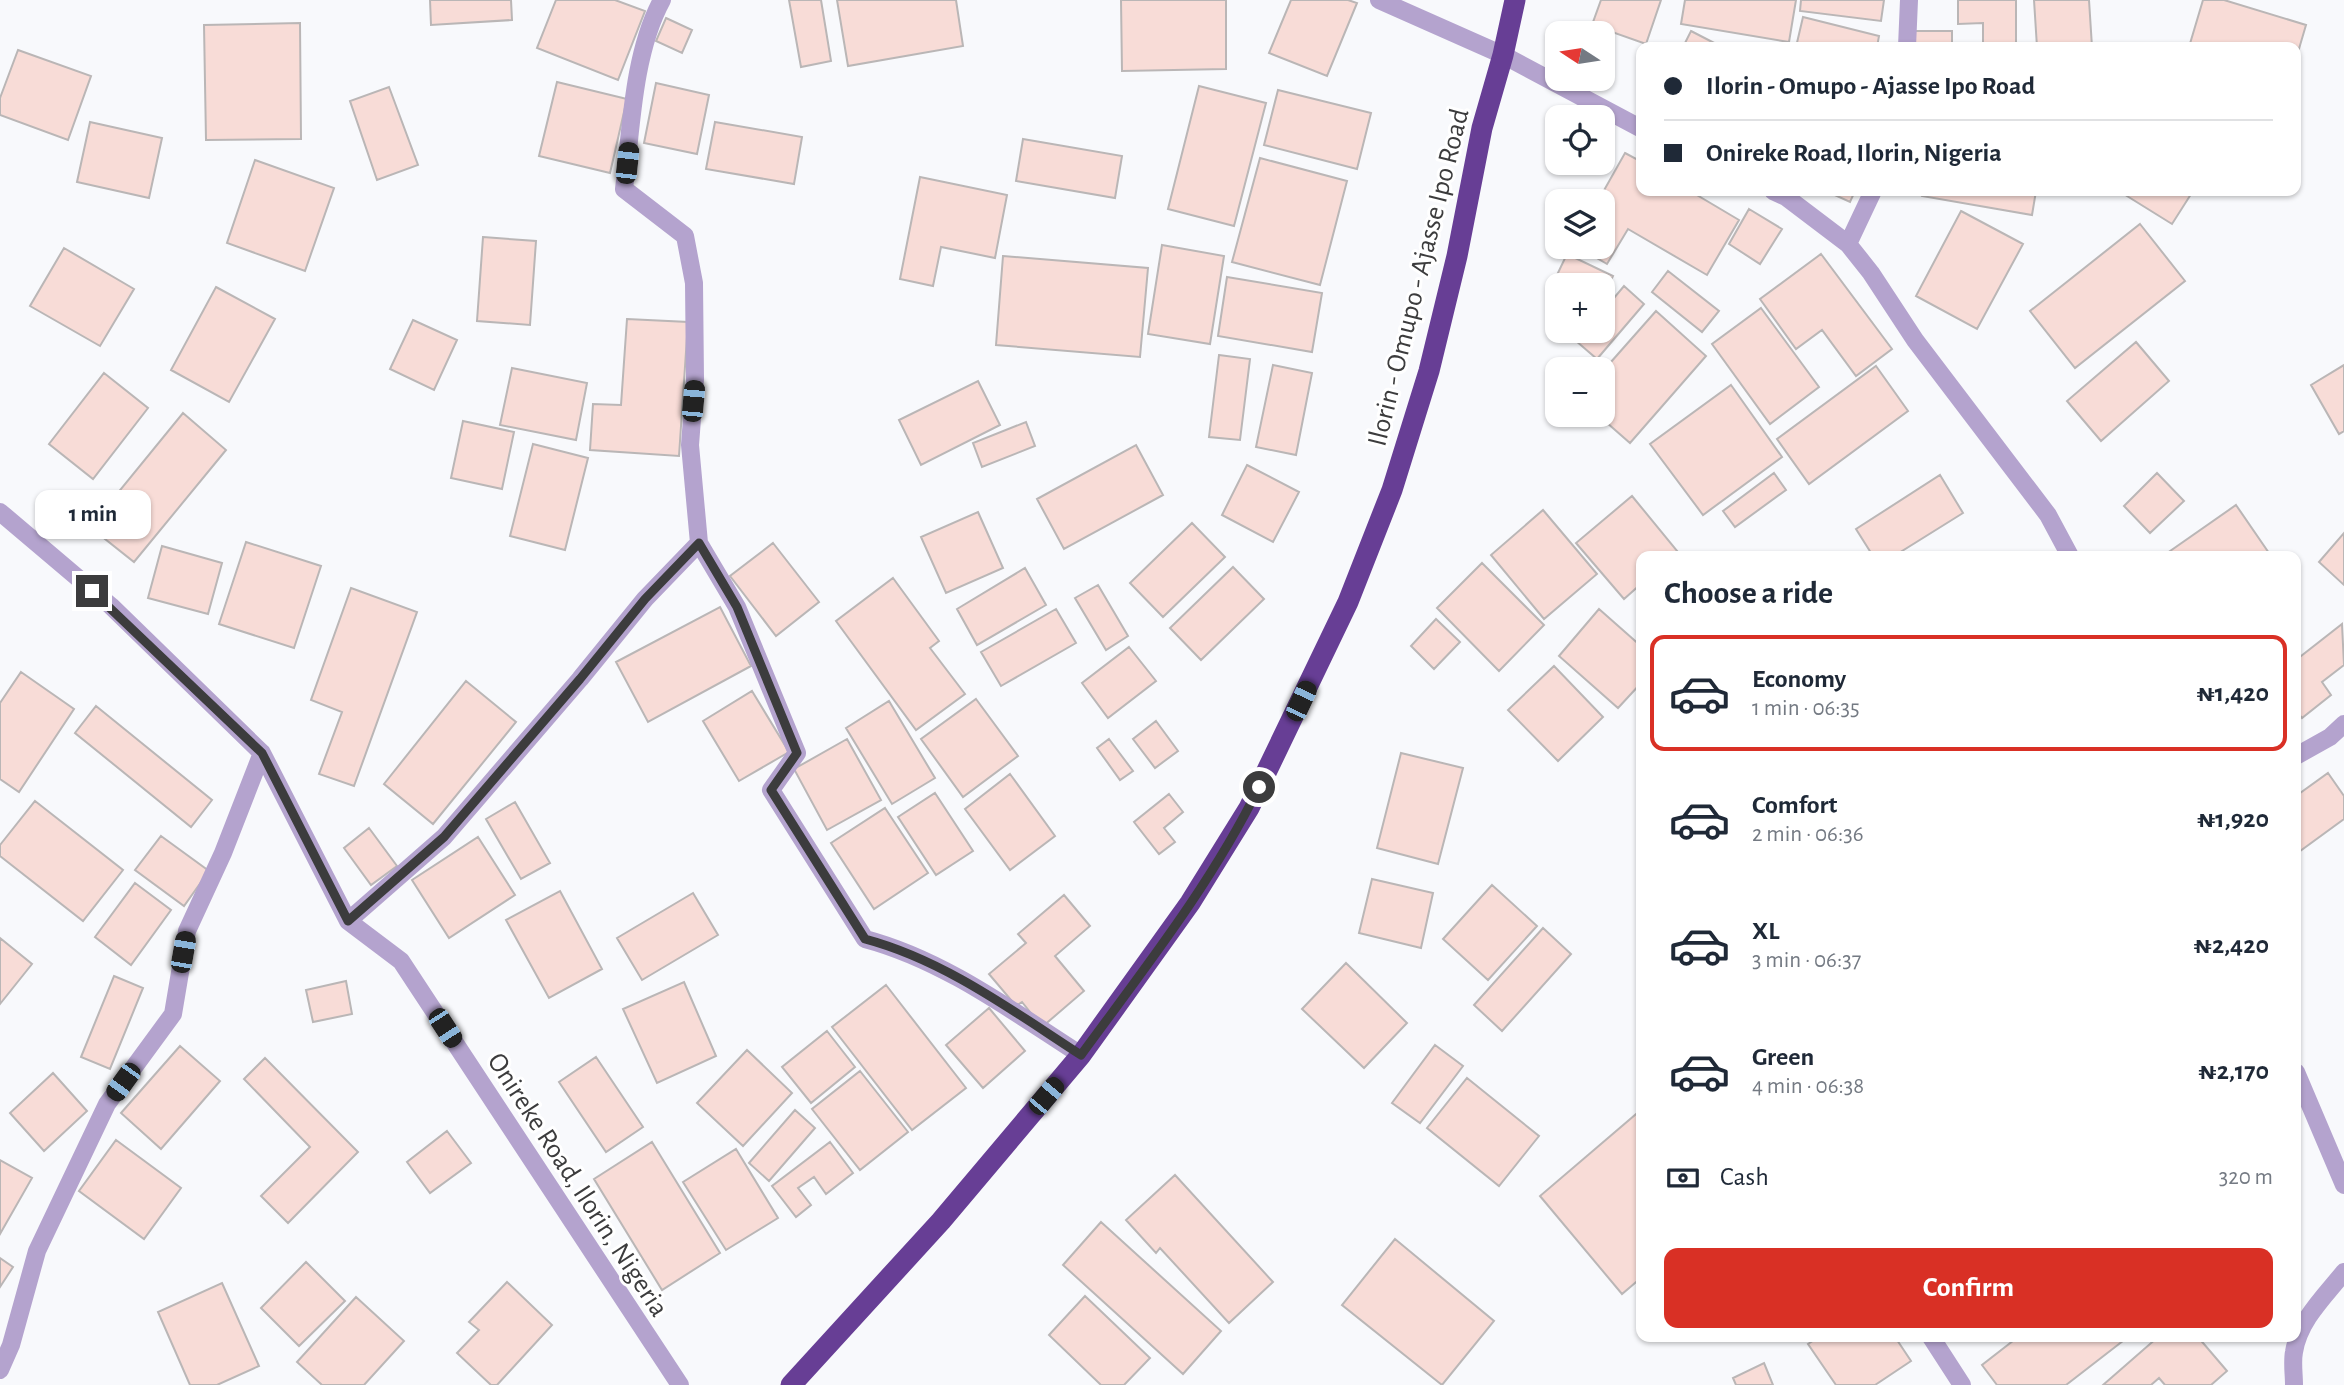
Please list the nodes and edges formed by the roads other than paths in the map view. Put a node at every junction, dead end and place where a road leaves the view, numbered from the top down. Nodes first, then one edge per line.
1 (662, 0) edge
2 (1379, 0) edge
3 (1515, 0) edge
4 (1909, 0) edge
5 (1907, 42) edge
6 (1503, 55) junction
7 (1636, 126) edge
8 (1784, 196) edge
9 (1870, 196) edge
10 (1848, 244) junction
11 (0, 512) edge
12 (699, 543) junction
13 (2067, 551) edge
14 (2344, 724) edge
15 (262, 753) junction
16 (2301, 753) edge
17 (348, 921) junction
18 (1081, 1055) junction
19 (2301, 1084) edge
20 (2344, 1185) edge
21 (2344, 1272) edge
22 (2301, 1330) edge
23 (1934, 1342) edge
24 (2296, 1342) edge
25 (0, 1370) edge
26 (680, 1385) edge
27 (791, 1385) edge
28 (1962, 1385) edge
29 (2294, 1385) edge

1 - 12 street
2 - 6 street
3 - 6 highway, Ilorin - Omupo - Ajasse Ipo Road
4 - 5 street
6 - 7 street
6 - 18 highway, Ilorin - Omupo - Ajasse Ipo Road
8 - 10 street
9 - 10 street
10 - 13 street
11 - 15 street, Onireke Road, Ilorin, Nigeria
12 - 17 street
12 - 18 street
14 - 16 street
15 - 17 street, Onireke Road, Ilorin, Nigeria
15 - 25 street
17 - 26 street, Onireke Road, Ilorin, Nigeria
18 - 27 highway, Ilorin - Omupo - Ajasse Ipo Road
19 - 20 street
21 - 22 street
23 - 28 street
24 - 29 street

